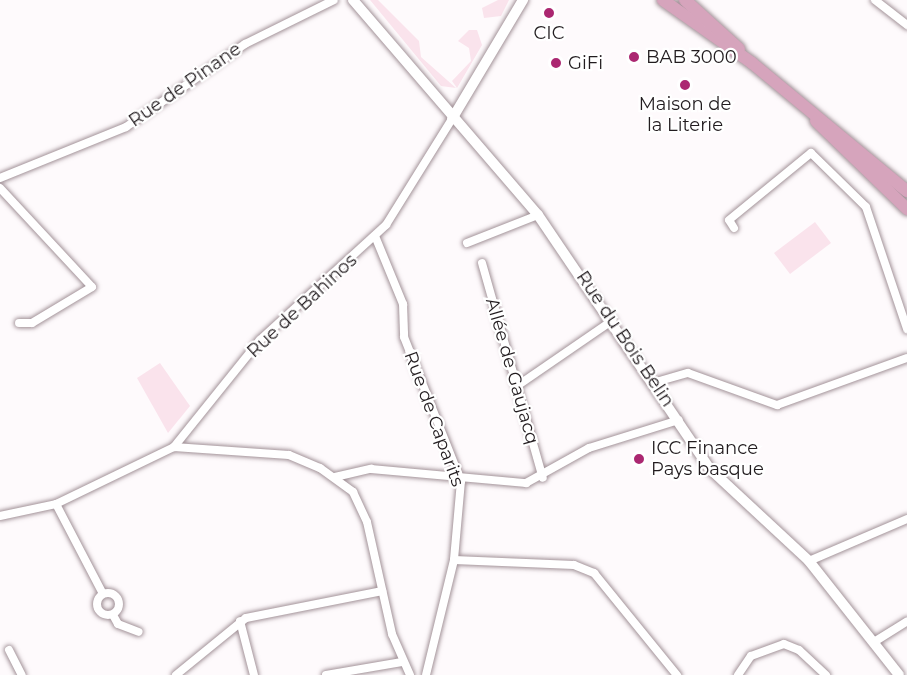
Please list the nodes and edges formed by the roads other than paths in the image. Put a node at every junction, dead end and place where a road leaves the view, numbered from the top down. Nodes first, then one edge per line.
1 (334, 0) edge
2 (353, 0) edge
3 (523, 0) edge
4 (663, 0) edge
5 (685, 0) edge
6 (874, 0) edge
7 (907, 26) edge
8 (752, 63) junction
9 (804, 106) junction
10 (452, 119) junction
11 (0, 178) edge
12 (0, 188) edge
13 (907, 190) edge
14 (907, 210) edge
15 (538, 215) junction
16 (734, 228) dead end
17 (375, 236) junction
18 (466, 243) dead end
19 (482, 263) dead end
20 (613, 320) junction
21 (19, 323) dead end
22 (907, 329) edge
23 (907, 358) edge
24 (656, 382) junction
25 (517, 386) junction
26 (680, 419) junction
27 (174, 447) junction
28 (334, 477) junction
29 (543, 478) junction
30 (461, 481) junction
31 (56, 504) junction
32 (0, 516) edge
33 (907, 519) edge
34 (454, 560) junction
35 (809, 561) junction
36 (382, 591) junction
37 (102, 592) junction
38 (113, 615) junction
39 (240, 621) junction
40 (907, 621) edge
41 (139, 632) dead end
42 (874, 642) junction
43 (9, 650) dead end
44 (402, 662) junction
45 (22, 675) edge
46 (176, 675) edge
47 (254, 675) edge
48 (326, 675) edge
49 (410, 675) edge
50 (426, 675) edge
51 (677, 675) edge
52 (738, 675) edge
53 (826, 675) edge
54 (899, 675) edge

1 - 11 street, Rue de Pinane
2 - 10 street, Rue du Bois Belin
3 - 10 street, Rue de Bahinos
4 - 8 main road
5 - 8 main road
6 - 7 street
8 - 9 main road
9 - 13 main road
9 - 14 main road
10 - 15 street, Rue du Bois Belin
10 - 17 street, Rue de Bahinos
12 - 21 street
15 - 18 street
15 - 20 street, Rue du Bois Belin
16 - 22 street
17 - 27 street, Rue de Bahinos
17 - 30 street, Rue de Caparits
19 - 25 street, Allée de Gaujacq
20 - 24 street, Rue du Bois Belin
20 - 25 street
23 - 24 street
24 - 26 street, Rue du Bois Belin
25 - 29 street, Allée de Gaujacq
26 - 29 street
26 - 35 street, Rue du Bois Belin
27 - 28 street
27 - 31 street, Rue de Bahinos
28 - 30 street
28 - 36 street
29 - 30 street
30 - 34 street, Rue de Caparits
31 - 32 street, Rue de Bahinos
31 - 37 street
33 - 35 street
34 - 50 street, Rue de Caparits
34 - 51 street
35 - 42 street, Rue du Bois Belin
36 - 39 street
36 - 44 street
37 - 38 street
37 - 38 street
38 - 41 street
39 - 46 street
39 - 47 street
40 - 42 street
42 - 54 street, Rue du Bois Belin
43 - 45 street
44 - 48 street
44 - 49 street
52 - 53 street

